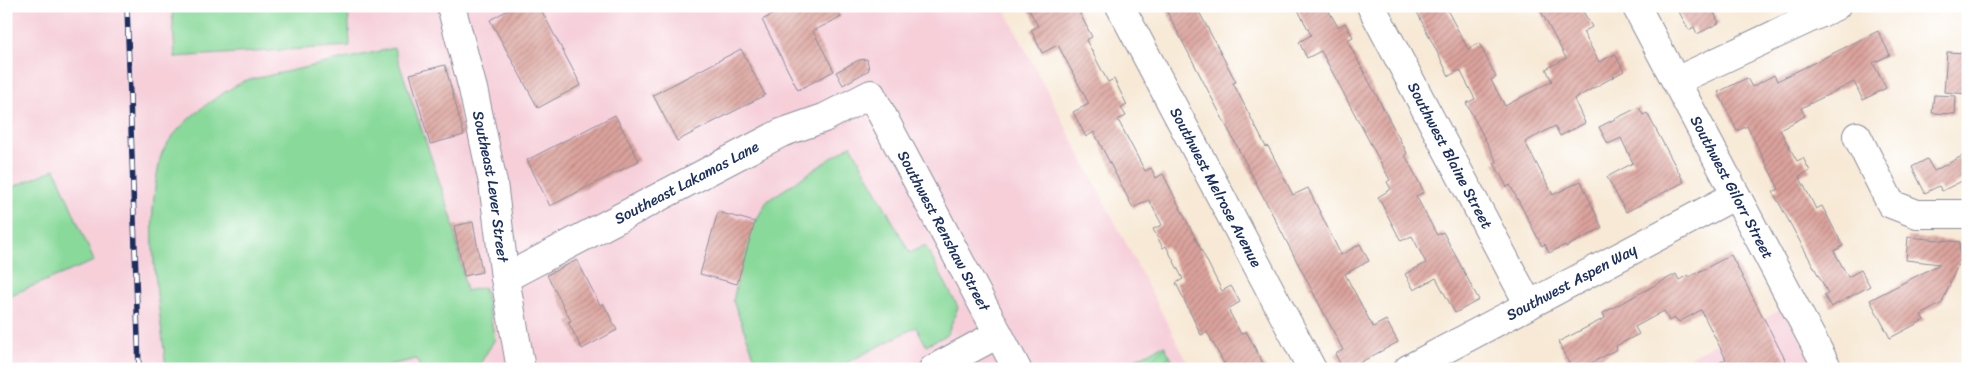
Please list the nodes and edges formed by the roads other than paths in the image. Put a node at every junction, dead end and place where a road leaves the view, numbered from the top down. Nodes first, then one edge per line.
1 (452, 6) edge
2 (1120, 6) edge
3 (1371, 6) edge
4 (1636, 6) edge
5 (1836, 6) edge
6 (1676, 81) junction
7 (871, 94) joint
8 (1856, 136) dead end
9 (1736, 195) junction
10 (1968, 214) edge
11 (505, 278) junction
12 (1529, 305) junction
13 (998, 334) junction
14 (521, 369) edge
15 (933, 369) edge
16 (1017, 369) edge
17 (1312, 369) edge
18 (1408, 369) edge
19 (1828, 369) edge

1 - 11 street, Southeast Lever Street
2 - 17 street, Southwest Melrose Avenue
3 - 12 street, Southwest Blaine Street
4 - 6 street, Southwest Gilorr Street
5 - 6 street
6 - 9 street, Southwest Gilorr Street
7 - 11 street, Southeast Lakamas Lane
7 - 13 street, Southwest Renshaw Street
8 - 10 street
9 - 12 street, Southwest Aspen Way
9 - 19 street, Southwest Gilorr Street
11 - 14 street, Southeast Lever Street
12 - 18 street, Southwest Aspen Way
13 - 15 street
13 - 16 street, Southwest Renshaw Street

